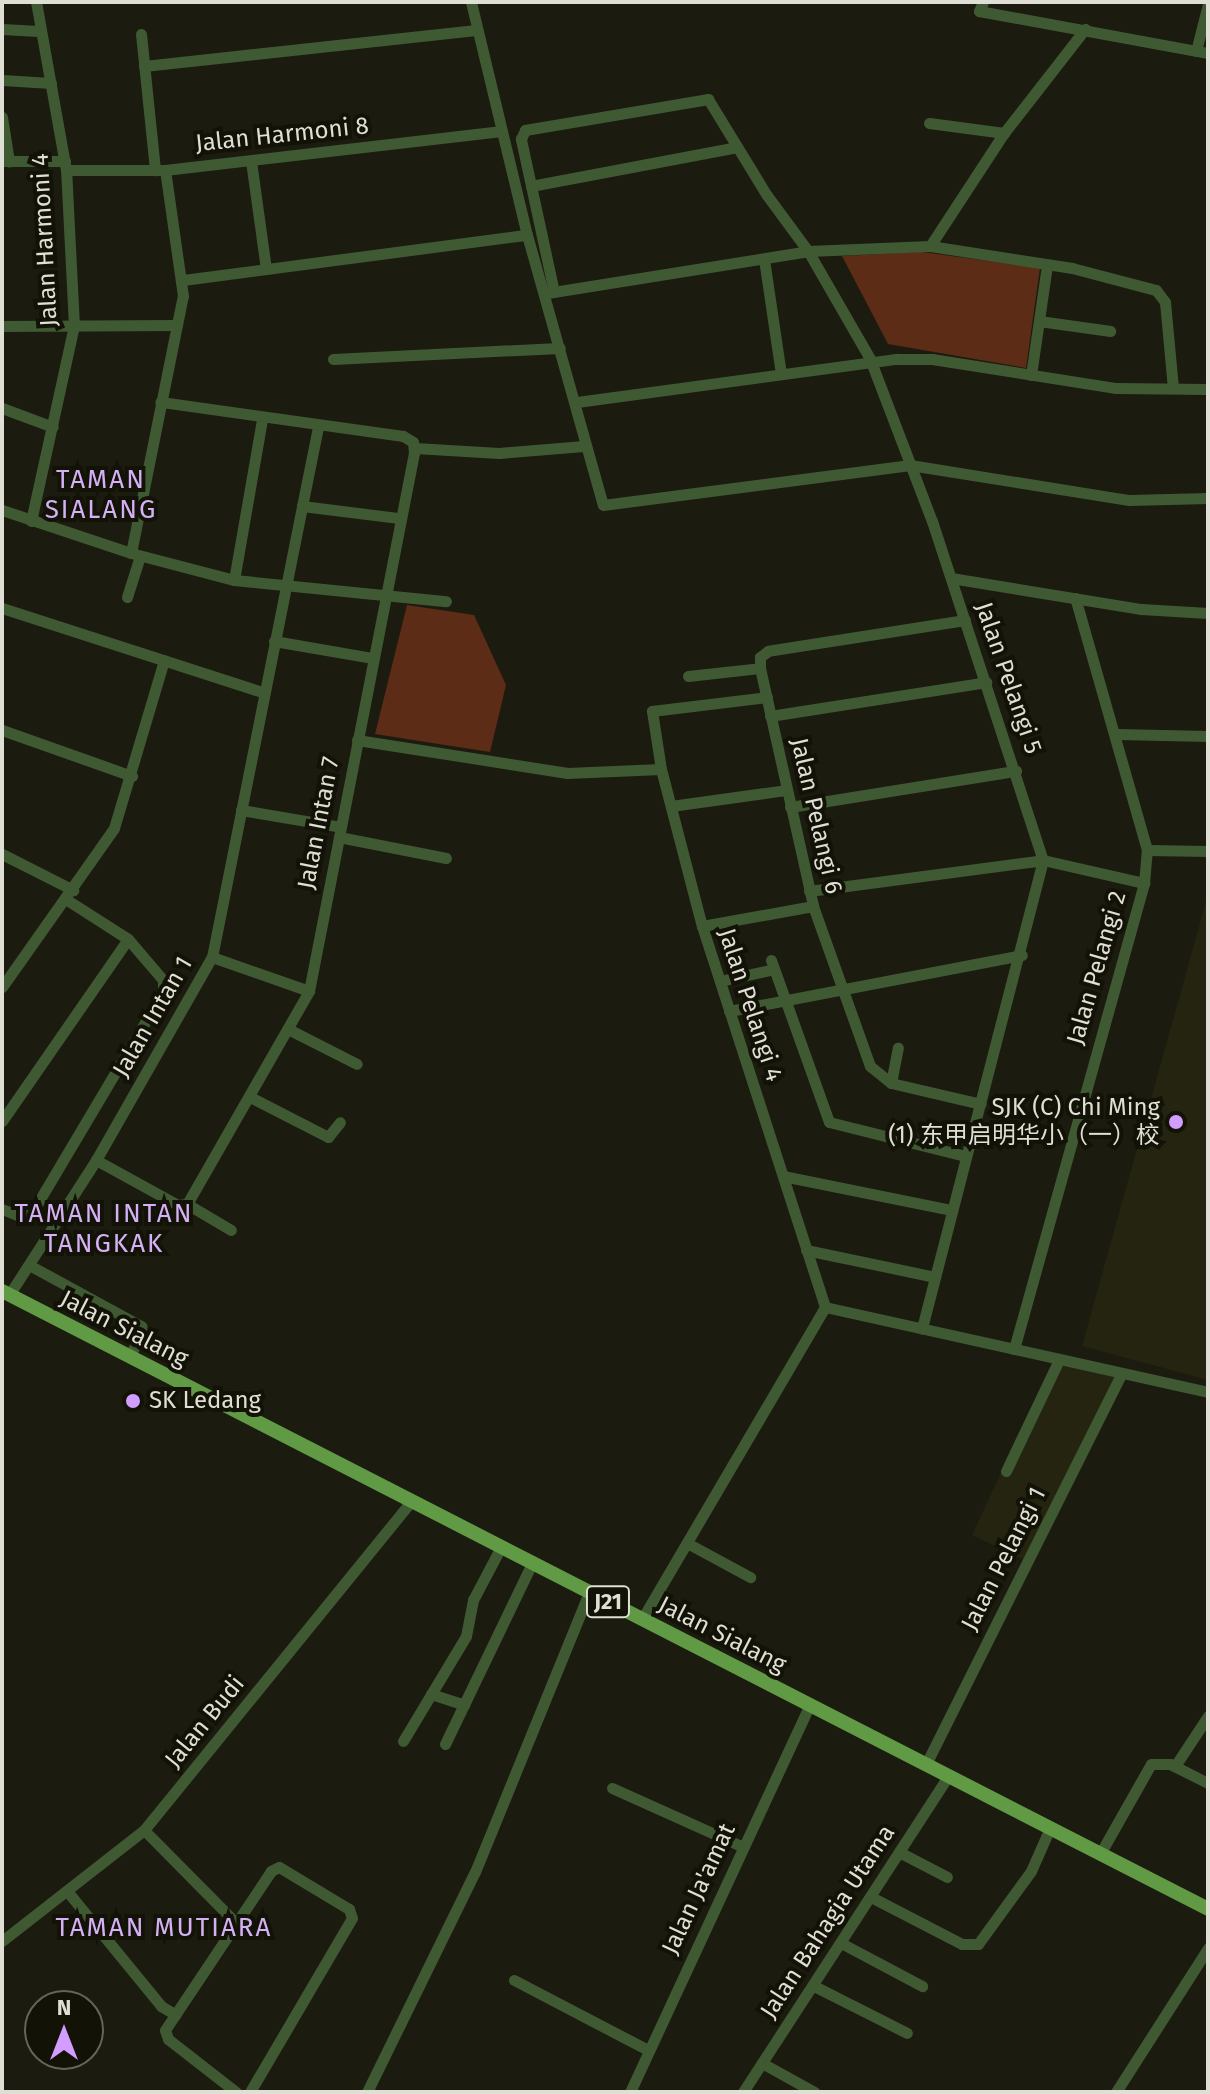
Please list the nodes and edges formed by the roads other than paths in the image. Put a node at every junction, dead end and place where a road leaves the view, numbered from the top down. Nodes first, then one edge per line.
1 (36, 2) edge
2 (471, 2) edge
3 (983, 2) edge
4 (1208, 4) edge
5 (2, 29) edge
6 (1085, 29) junction
7 (476, 30) junction
8 (38, 31) junction
9 (141, 34) dead end
10 (1202, 52) edge
11 (144, 66) junction
12 (2, 80) edge
13 (51, 83) junction
14 (2, 117) edge
15 (929, 123) dead end
16 (502, 131) junction
17 (1004, 133) junction
18 (737, 147) junction
19 (6, 161) edge
20 (251, 161) junction
21 (65, 166) junction
22 (160, 170) junction
23 (531, 186) junction
24 (527, 235) junction
25 (930, 246) junction
26 (808, 251) junction
27 (764, 259) junction
28 (1047, 265) junction
29 (266, 269) junction
30 (183, 280) junction
31 (549, 293) junction
32 (1039, 321) junction
33 (177, 325) junction
34 (2, 326) edge
35 (74, 326) junction
36 (1110, 331) dead end
37 (560, 348) junction
38 (333, 359) dead end
39 (870, 359) junction
40 (781, 374) junction
41 (1031, 375) junction
42 (1173, 388) junction
43 (1208, 389) edge
44 (160, 402) junction
45 (577, 402) junction
46 (2, 408) edge
47 (262, 419) junction
48 (53, 427) junction
49 (318, 427) junction
50 (584, 446) junction
51 (415, 448) junction
52 (910, 465) junction
53 (1208, 498) edge
54 (302, 506) junction
55 (2, 510) edge
56 (399, 518) junction
57 (31, 521) junction
58 (136, 555) junction
59 (951, 578) junction
60 (234, 580) junction
61 (282, 588) junction
62 (127, 597) dead end
63 (384, 597) junction
64 (1075, 598) junction
65 (446, 601) dead end
66 (2, 608) edge
67 (1208, 613) edge
68 (965, 620) junction
69 (274, 641) junction
70 (372, 658) junction
71 (164, 660) junction
72 (760, 668) junction
73 (688, 676) dead end
74 (986, 682) junction
75 (265, 693) junction
76 (767, 697) junction
77 (770, 716) junction
78 (2, 730) edge
79 (1117, 734) junction
80 (1208, 736) edge
81 (357, 740) junction
82 (661, 769) junction
83 (1016, 771) junction
84 (132, 776) junction
85 (787, 790) junction
86 (671, 806) junction
87 (790, 807) junction
88 (241, 810) junction
89 (340, 832) junction
90 (1147, 850) junction
91 (1208, 851) edge
92 (2, 854) edge
93 (446, 858) dead end
94 (1043, 860) junction
95 (1144, 883) junction
96 (809, 891) junction
97 (70, 895) junction
98 (813, 906) junction
99 (702, 926) junction
100 (128, 939) junction
101 (1022, 955) junction
102 (212, 957) junction
103 (720, 981) junction
104 (2, 987) edge
105 (840, 989) junction
106 (309, 991) junction
107 (785, 1000) junction
108 (729, 1011) junction
109 (288, 1029) junction
110 (898, 1048) dead end
111 (357, 1064) dead end
112 (891, 1083) junction
113 (250, 1097) junction
114 (981, 1104) junction
115 (2, 1121) edge
116 (340, 1122) dead end
117 (965, 1156) junction
118 (96, 1160) junction
119 (783, 1176) junction
120 (188, 1203) junction
121 (2, 1209) edge
122 (951, 1210) junction
123 (231, 1230) dead end
124 (806, 1250) junction
125 (29, 1265) junction
126 (935, 1277) junction
127 (5, 1293) edge
128 (825, 1307) junction
129 (922, 1329) junction
130 (1014, 1349) junction
131 (129, 1356) junction
132 (1059, 1360) junction
133 (1121, 1374) junction
134 (1208, 1392) edge
135 (1006, 1471) dead end
136 (411, 1501) junction
137 (687, 1543) junction
138 (501, 1547) junction
139 (532, 1563) junction
140 (750, 1577) dead end
141 (589, 1592) junction
142 (642, 1619) junction
143 (431, 1694) junction
144 (464, 1705) junction
145 (810, 1705) junction
146 (1208, 1716) edge
147 (403, 1741) dead end
148 (445, 1744) dead end
149 (926, 1764) junction
150 (1175, 1766) junction
151 (948, 1776) junction
152 (1208, 1783) edge
153 (612, 1788) dead end
154 (1050, 1828) junction
155 (144, 1830) junction
156 (743, 1847) junction
157 (899, 1852) junction
158 (1100, 1854) junction
159 (947, 1877) dead end
160 (67, 1891) junction
161 (871, 1897) junction
162 (1208, 1909) edge
163 (236, 1923) junction
164 (2, 1941) edge
165 (841, 1943) junction
166 (1207, 1950) edge
167 (514, 1980) dead end
168 (814, 1986) junction
169 (922, 1986) dead end
170 (176, 2015) junction
171 (907, 2033) dead end
172 (648, 2050) junction
173 (762, 2063) junction
174 (236, 2092) edge
175 (250, 2092) edge
176 (367, 2092) edge
177 (630, 2092) edge
178 (743, 2092) edge
179 (814, 2092) edge
180 (1116, 2092) edge

1 - 8 street, Jalan Harmoni 4
2 - 7 street
3 - 6 street
4 - 10 street
5 - 8 street
6 - 10 street
6 - 17 street
7 - 11 street
7 - 16 street
8 - 13 street, Jalan Harmoni 4
9 - 11 street
11 - 22 street
12 - 13 street
13 - 21 street, Jalan Harmoni 4
14 - 19 street
15 - 17 street
16 - 20 street, Jalan Harmoni 8
16 - 24 street
17 - 25 street
18 - 23 street
18 - 23 street, Jalan Pelangi 5
18 - 26 street, Jalan Pelangi 5
19 - 21 street, Jalan Harmoni 8
20 - 22 street, Jalan Harmoni 8
20 - 29 street
21 - 22 street, Jalan Harmoni 8
21 - 35 street, Jalan Harmoni 4
22 - 30 street
23 - 31 street
24 - 29 street
24 - 31 street
25 - 26 street
25 - 28 street
26 - 27 street
26 - 39 street, Jalan Pelangi 5
27 - 31 street
27 - 40 street
28 - 32 street
28 - 42 street
29 - 30 street
30 - 33 street
31 - 37 street
32 - 36 street
32 - 41 street
33 - 35 street
33 - 44 street
34 - 35 street
35 - 48 street, Jalan Harmoni 4
37 - 38 street
37 - 45 street
39 - 40 street
39 - 41 street
39 - 52 street, Jalan Pelangi 5
40 - 45 street
41 - 42 street
42 - 43 street
44 - 47 street
44 - 58 street
45 - 50 street
46 - 48 street
47 - 49 street
47 - 60 street
48 - 57 street, Jalan Harmoni 4
49 - 51 street
49 - 54 street, Jalan Intan 1
50 - 51 street
50 - 52 street
51 - 56 street, Jalan Intan 7
52 - 53 street
52 - 59 street, Jalan Pelangi 5
54 - 56 street
54 - 61 street, Jalan Intan 1
55 - 57 street
56 - 63 street, Jalan Intan 7
57 - 58 street
58 - 60 street
58 - 62 street
59 - 64 street
59 - 68 street, Jalan Pelangi 5
60 - 61 street
61 - 63 street
61 - 69 street, Jalan Intan 1
63 - 65 street
63 - 70 street, Jalan Intan 7
64 - 67 street
64 - 79 street, Jalan Pelangi 2
66 - 71 street
68 - 72 street
68 - 74 street, Jalan Pelangi 5
69 - 70 street
69 - 75 street, Jalan Intan 1
70 - 81 street, Jalan Intan 7
71 - 75 street
71 - 84 street
72 - 73 street
72 - 76 street, Jalan Pelangi 6
74 - 77 street
74 - 83 street, Jalan Pelangi 5
75 - 88 street, Jalan Intan 1
76 - 77 street, Jalan Pelangi 6
76 - 82 street, Jalan Pelangi 4
77 - 85 street, Jalan Pelangi 6
78 - 84 street
79 - 80 street
79 - 90 street, Jalan Pelangi 2
81 - 82 street
81 - 89 street, Jalan Intan 7
82 - 86 street, Jalan Pelangi 4
83 - 87 street
83 - 94 street, Jalan Pelangi 5
84 - 97 street
85 - 86 street
85 - 87 street, Jalan Pelangi 6
86 - 99 street, Jalan Pelangi 4
87 - 96 street, Jalan Pelangi 6
88 - 89 street
88 - 102 street, Jalan Intan 1
89 - 93 street
89 - 106 street, Jalan Intan 7
90 - 91 street
90 - 95 street, Jalan Pelangi 2
92 - 97 street
94 - 95 street
94 - 96 street
94 - 101 street, Jalan Pelangi 5
95 - 130 street, Jalan Pelangi 2
96 - 98 street, Jalan Pelangi 6
97 - 100 street
97 - 104 street
98 - 99 street
98 - 105 street, Jalan Pelangi 6
99 - 103 street, Jalan Pelangi 4
100 - 115 street
100 - 121 street
101 - 105 street
101 - 114 street, Jalan Pelangi 5
102 - 106 street
102 - 118 street, Jalan Intan 1
103 - 107 street
103 - 108 street, Jalan Pelangi 4
105 - 107 street
105 - 112 street, Jalan Pelangi 6
106 - 109 street, Jalan Intan 7
107 - 108 street
107 - 117 street
108 - 119 street, Jalan Pelangi 4
109 - 111 street
109 - 113 street, Jalan Intan 7
110 - 112 street
112 - 114 street
113 - 116 street
113 - 120 street, Jalan Intan 7
114 - 117 street, Jalan Pelangi 5
117 - 122 street, Jalan Pelangi 5
118 - 120 street
118 - 125 street, Jalan Intan 1
119 - 122 street
119 - 124 street, Jalan Pelangi 4
120 - 123 street
122 - 126 street, Jalan Pelangi 5
124 - 126 street
124 - 128 street, Jalan Pelangi 4
125 - 127 street, Jalan Intan 1
125 - 131 street
126 - 129 street, Jalan Pelangi 5
127 - 131 main road, Jalan Sialang / J21
128 - 129 street
128 - 137 street
129 - 130 street
130 - 132 street
131 - 136 main road, Jalan Sialang / J21
132 - 133 street
132 - 135 street
133 - 134 street
133 - 149 street, Jalan Pelangi 1
136 - 138 main road, Jalan Sialang / J21
136 - 155 street, Jalan Budi
137 - 140 street
137 - 142 street
138 - 139 main road, Jalan Sialang / J21
138 - 143 street
139 - 141 main road, Jalan Sialang / J21
139 - 144 street
141 - 142 main road, Jalan Sialang / J21
141 - 176 street
142 - 145 main road, Jalan Sialang / J21
143 - 144 street
143 - 147 street
144 - 148 street
145 - 149 main road, Jalan Sialang / J21
145 - 156 street, Jalan Ja'amat
146 - 150 street
149 - 151 main road, Jalan Sialang / J21
150 - 152 street
150 - 158 street
151 - 154 main road, Jalan Sialang / J21
151 - 157 street, Jalan Bahagia Utama
153 - 156 street
154 - 158 main road, Jalan Sialang / J21
154 - 161 street
155 - 160 street, Jalan Budi
155 - 163 street
156 - 172 street, Jalan Ja'amat
157 - 159 street
157 - 161 street, Jalan Bahagia Utama
158 - 162 main road, Jalan Sialang / J21
160 - 164 street, Jalan Budi
160 - 170 street
161 - 165 street, Jalan Bahagia Utama
163 - 170 street
163 - 175 street
165 - 168 street, Jalan Bahagia Utama
165 - 169 street
166 - 180 street
167 - 172 street
168 - 171 street
168 - 173 street, Jalan Bahagia Utama
170 - 174 street
172 - 177 street, Jalan Ja'amat
173 - 178 street, Jalan Bahagia Utama
173 - 179 street

